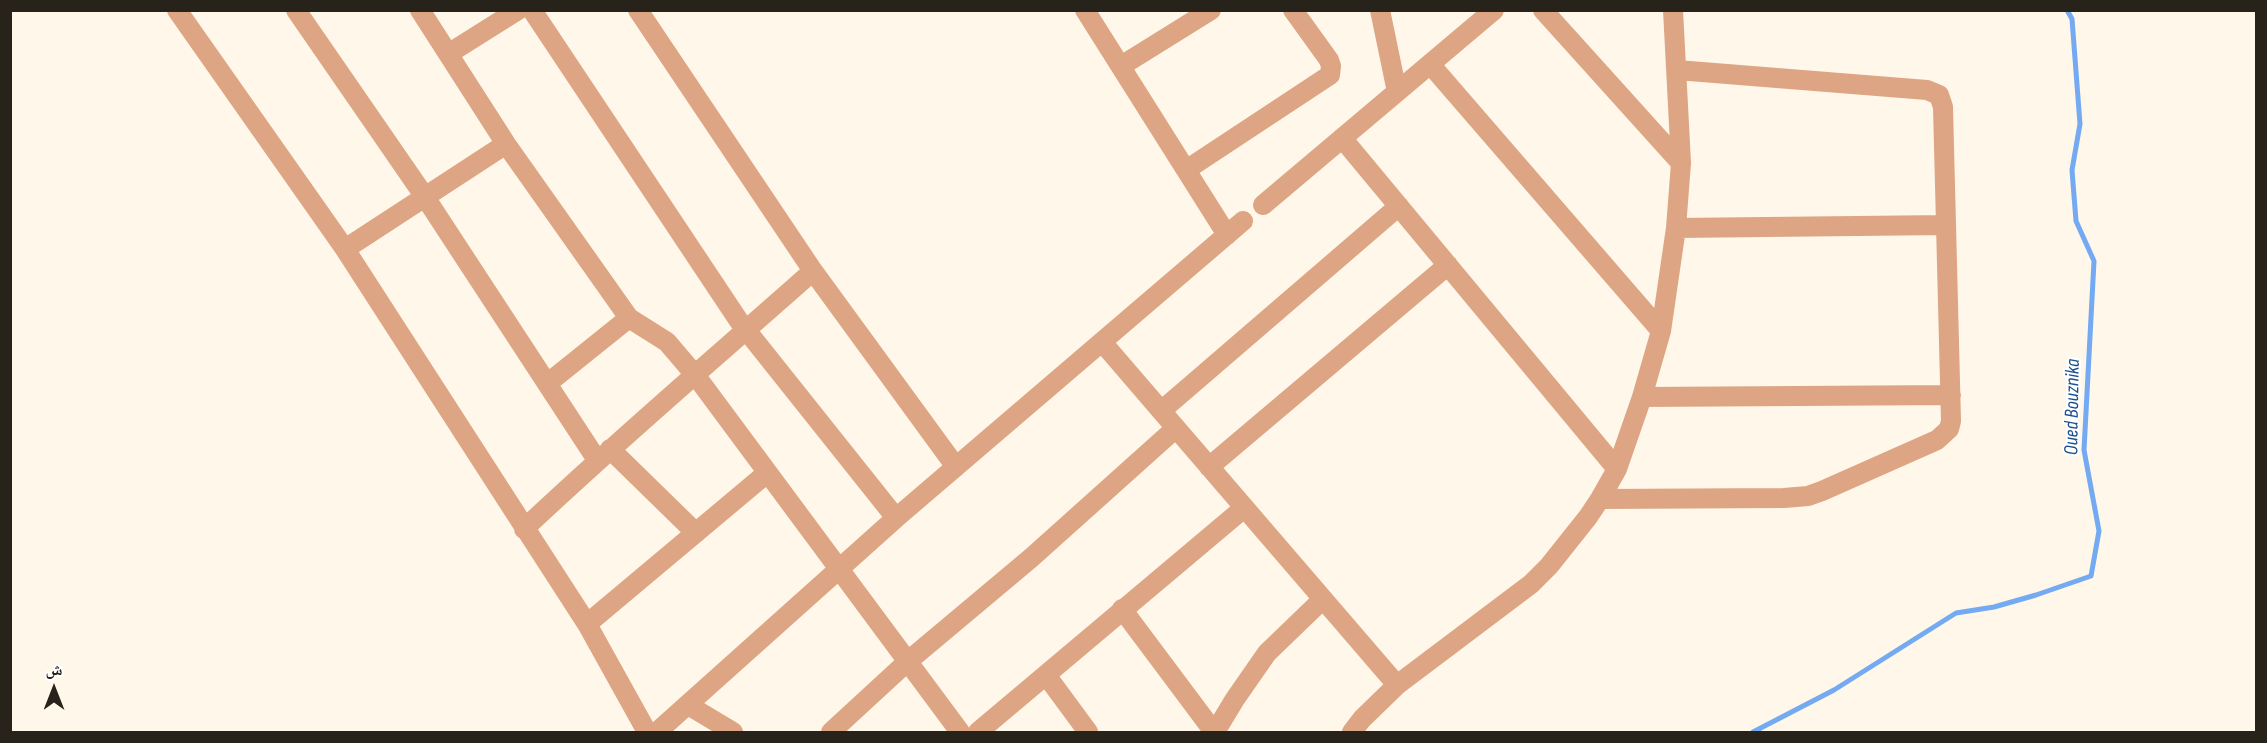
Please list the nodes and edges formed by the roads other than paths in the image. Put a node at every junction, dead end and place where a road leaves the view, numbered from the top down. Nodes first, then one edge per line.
1 (177, 10) edge
2 (296, 10) edge
3 (420, 10) edge
4 (518, 10) edge
5 (532, 10) edge
6 (638, 10) edge
7 (1085, 10) edge
8 (1211, 10) edge
9 (1293, 10) edge
10 (1380, 10) edge
11 (1494, 10) edge
12 (1543, 10) edge
13 (1673, 10) edge
14 (448, 54) junction
15 (1430, 64) junction
16 (1121, 66) junction
17 (1677, 70) junction
18 (1397, 92) junction
19 (1342, 138) junction
20 (506, 144) junction
21 (1681, 163) junction
22 (1186, 170) junction
23 (425, 197) junction
24 (1263, 206) dead end
25 (1399, 206) junction
26 (1243, 221) dead end
27 (1946, 225) junction
28 (1676, 228) junction
29 (1227, 235) junction
30 (345, 249) junction
31 (1448, 265) junction
32 (813, 271) junction
33 (629, 318) junction
34 (747, 330) junction
35 (1661, 331) junction
36 (1102, 342) junction
37 (696, 376) junction
38 (549, 383) junction
39 (1952, 395) junction
40 (1642, 398) junction
41 (1161, 411) junction
42 (1176, 428) junction
43 (604, 454) junction
44 (956, 467) junction
45 (1209, 467) junction
46 (1617, 469) junction
47 (767, 473) junction
48 (1600, 499) junction
49 (1244, 508) junction
50 (896, 518) junction
51 (524, 529) junction
52 (696, 533) junction
53 (839, 568) junction
54 (1323, 599) junction
55 (1122, 609) junction
56 (587, 624) junction
57 (908, 662) junction
58 (1046, 675) junction
59 (1397, 686) junction
60 (688, 705) junction
61 (647, 732) edge
62 (657, 732) edge
63 (733, 732) edge
64 (831, 732) edge
65 (960, 732) edge
66 (978, 732) edge
67 (1088, 732) edge
68 (1214, 732) edge
69 (1352, 732) edge

1 - 30 street
2 - 23 street
3 - 14 street
4 - 14 street
5 - 34 street
6 - 32 street
7 - 16 street
8 - 16 street
9 - 22 street
10 - 18 street
11 - 15 street
12 - 21 street
13 - 17 street
14 - 20 street
15 - 18 street
15 - 35 street
16 - 22 street
17 - 21 street
17 - 27 street
18 - 19 street
19 - 24 street
19 - 25 street
20 - 23 street
20 - 33 street
21 - 28 street
22 - 29 street
23 - 30 street
23 - 38 street
25 - 31 street
25 - 41 street
26 - 29 street
27 - 28 street
27 - 39 street
28 - 35 street
29 - 36 street
30 - 51 street
31 - 45 street
31 - 46 street
32 - 34 street
32 - 44 street
33 - 37 street
33 - 38 street
34 - 37 street
34 - 50 street
35 - 40 street
36 - 41 street
36 - 44 street
37 - 43 street
37 - 47 street
38 - 43 street
39 - 40 street
39 - 48 street
40 - 46 street
41 - 42 street
42 - 45 street
42 - 57 street
43 - 51 street
43 - 52 street
44 - 50 street
45 - 49 street
46 - 48 street
47 - 52 street
47 - 53 street
48 - 59 street
49 - 54 street
49 - 55 street
50 - 53 street
51 - 56 street
52 - 56 street
53 - 57 street
53 - 60 street
54 - 59 street
54 - 68 street
55 - 58 street
55 - 68 street
56 - 61 street
57 - 64 street
57 - 65 street
58 - 66 street
58 - 67 street
59 - 69 street
60 - 62 street
60 - 63 street

